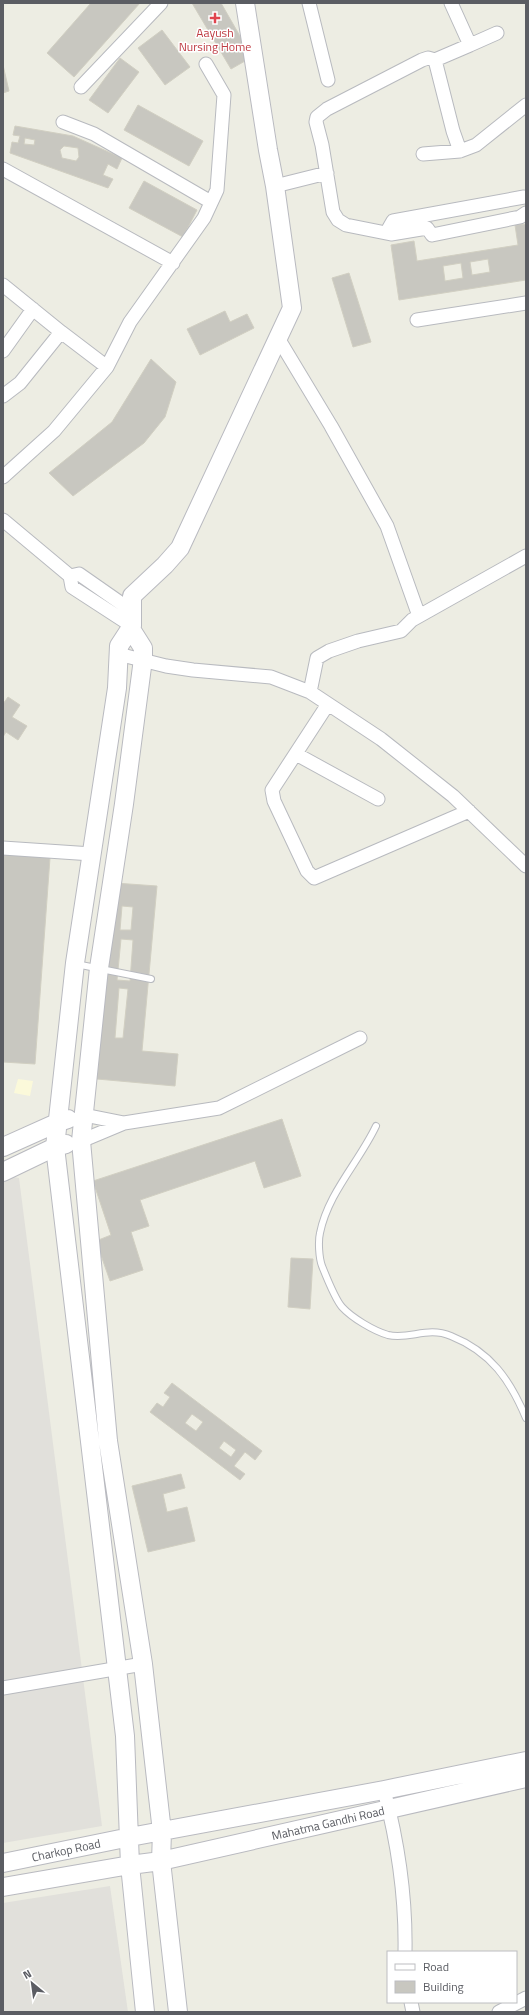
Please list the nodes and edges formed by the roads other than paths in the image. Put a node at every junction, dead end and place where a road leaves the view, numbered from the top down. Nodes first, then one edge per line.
1 (161, 3) edge
2 (246, 3) edge
3 (309, 3) edge
4 (451, 3) edge
5 (498, 33) dead end
6 (470, 45) junction
7 (435, 60) junction
8 (206, 64) dead end
9 (328, 80) dead end
10 (81, 87) dead end
11 (526, 105) edge
12 (64, 122) dead end
13 (460, 151) junction
14 (423, 154) dead end
15 (3, 170) edge
16 (327, 174) junction
17 (275, 186) junction
18 (526, 198) edge
19 (211, 202) junction
20 (526, 213) edge
21 (391, 234) junction
22 (172, 263) junction
23 (3, 285) edge
24 (526, 303) edge
25 (33, 309) junction
26 (417, 320) dead end
27 (61, 332) junction
28 (278, 338) junction
29 (3, 351) edge
30 (107, 366) junction
31 (3, 396) edge
32 (3, 477) edge
33 (3, 520) edge
34 (526, 556) edge
35 (419, 616) junction
36 (132, 622) junction
37 (118, 654) junction
38 (143, 659) junction
39 (310, 692) junction
40 (328, 704) junction
41 (296, 754) junction
42 (378, 799) dead end
43 (469, 811) junction
44 (3, 848) edge
45 (92, 854) junction
46 (526, 866) edge
47 (74, 963) junction
48 (99, 968) junction
49 (151, 979) dead end
50 (360, 1038) dead end
51 (84, 1116) junction
52 (59, 1122) junction
53 (124, 1123) junction
54 (376, 1126) dead end
55 (81, 1141) junction
56 (55, 1147) junction
57 (3, 1148) edge
58 (3, 1172) edge
59 (526, 1418) edge
60 (143, 1664) junction
61 (117, 1669) junction
62 (3, 1688) edge
63 (526, 1760) edge
64 (526, 1778) edge
65 (384, 1790) junction
66 (389, 1809) junction
67 (162, 1832) junction
68 (130, 1837) junction
69 (161, 1861) junction
70 (3, 1863) edge
71 (130, 1864) junction
72 (3, 1887) edge
73 (405, 1951) edge
74 (526, 1998) edge
75 (516, 2003) edge
76 (517, 2003) edge
77 (145, 2012) edge
78 (178, 2012) edge
79 (499, 2012) edge

1 - 10 street
2 - 17 main road
3 - 9 street
4 - 6 street
5 - 6 street
6 - 7 street
7 - 13 street
7 - 16 street
8 - 19 street
11 - 13 street
12 - 19 street
13 - 14 street
15 - 22 street
16 - 17 street
16 - 21 street
17 - 28 main road
18 - 21 street
19 - 22 street
20 - 21 street
22 - 30 street
23 - 25 street
24 - 26 street
25 - 27 street
25 - 29 street
27 - 30 street
27 - 31 street
28 - 35 street
28 - 36 main road
30 - 32 street
33 - 36 street
34 - 35 street
35 - 39 street
36 - 37 main road
36 - 38 main road
37 - 38 street
37 - 45 main road
38 - 39 street
38 - 48 main road
39 - 40 street
40 - 41 street
40 - 43 street
41 - 42 street
41 - 43 street
43 - 46 street
44 - 45 street
45 - 47 main road
47 - 48 lane
47 - 52 main road
48 - 49 lane
48 - 51 main road
50 - 53 street
51 - 52 main road
51 - 53 street
51 - 55 main road
52 - 56 main road
52 - 57 main road
53 - 55 street
54 - 59 lane
55 - 56 main road
55 - 60 main road
56 - 58 main road
56 - 61 main road
60 - 61 street
60 - 67 main road
61 - 62 street
61 - 68 main road
63 - 65 main road, Mahatma Gandhi Road
64 - 66 main road, Mahatma Gandhi Road
65 - 66 street
65 - 67 main road, Mahatma Gandhi Road
66 - 69 main road, Mahatma Gandhi Road
66 - 73 street
67 - 68 main road, Mahatma Gandhi Road
67 - 69 main road
68 - 70 main road, Charkop Road
68 - 71 main road
69 - 71 main road, Mahatma Gandhi Road
69 - 78 main road
71 - 72 main road, Charkop Road
71 - 77 main road
74 - 76 street
75 - 79 street

